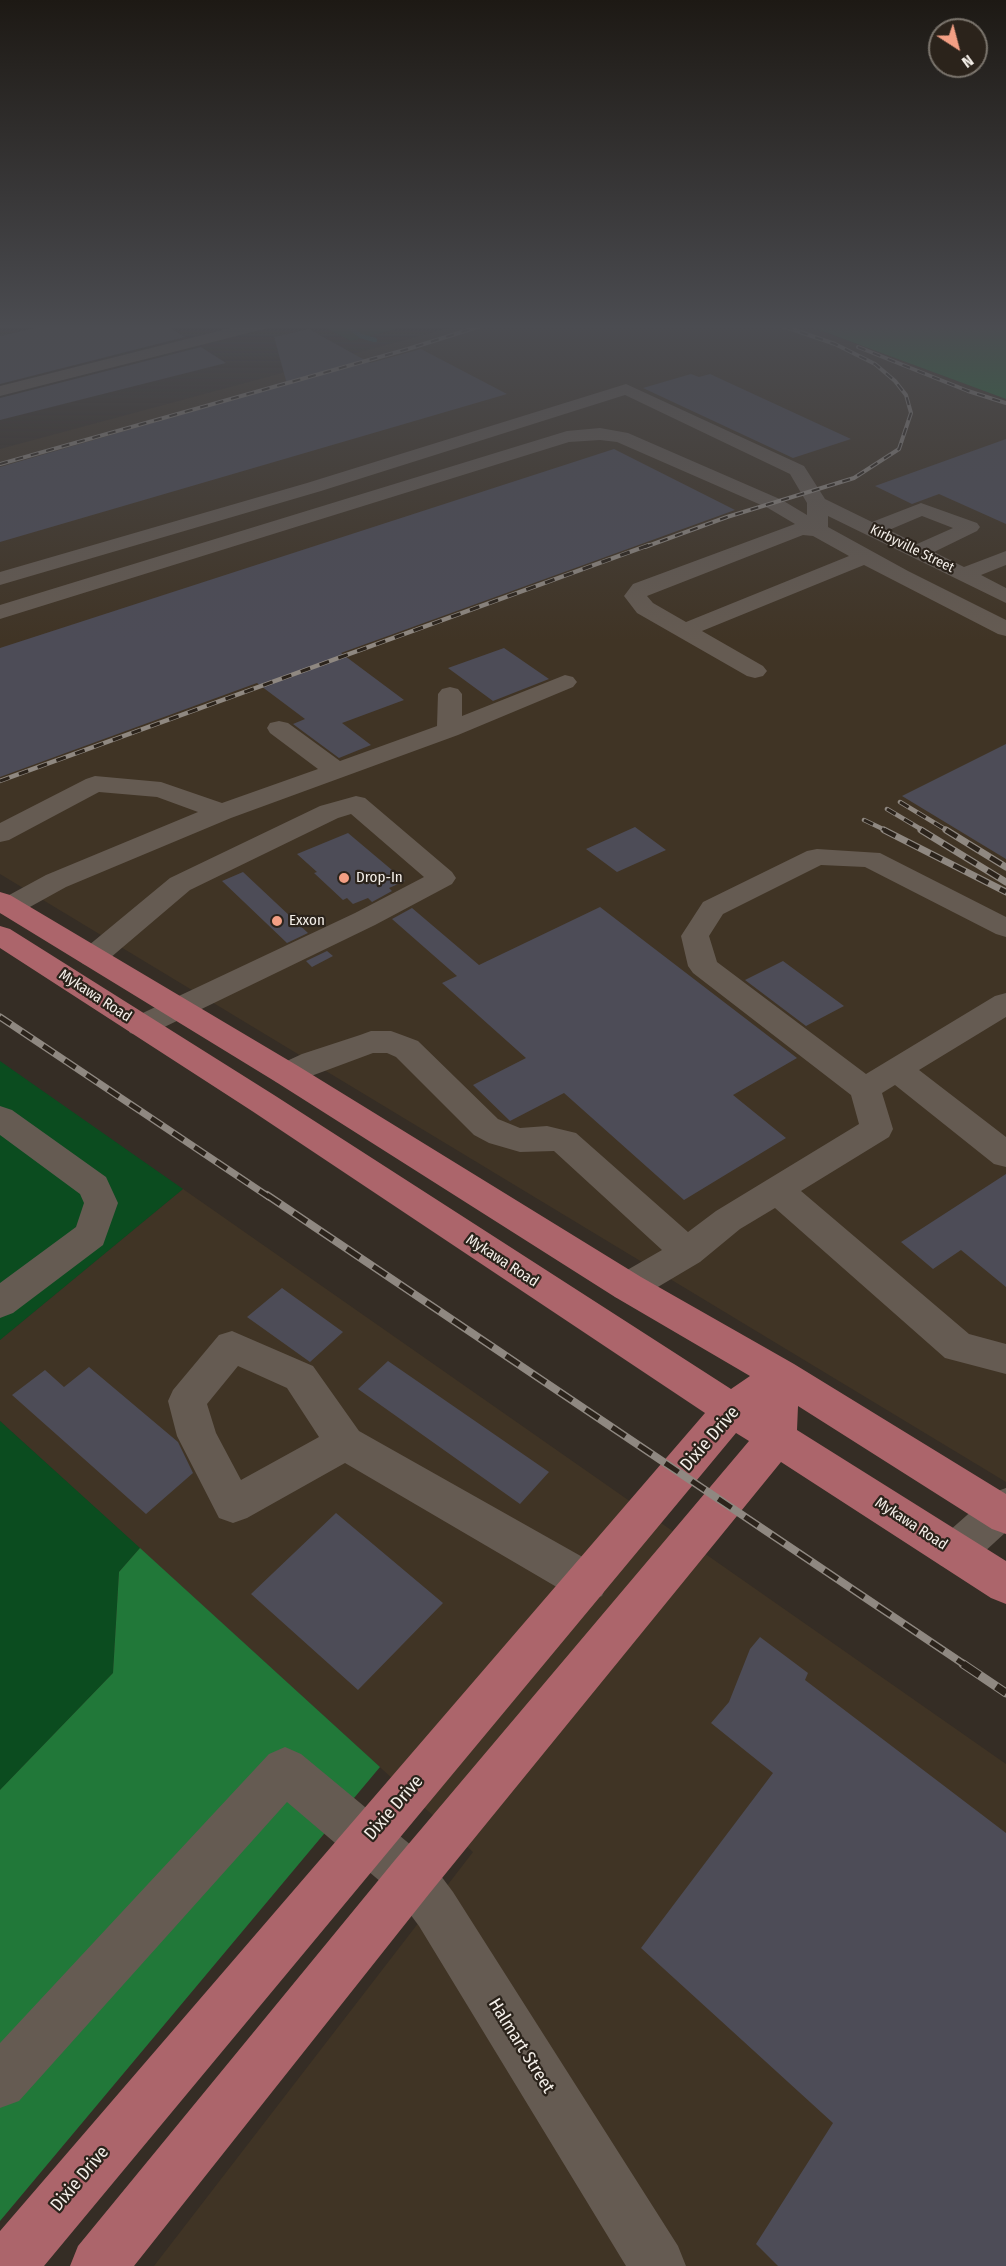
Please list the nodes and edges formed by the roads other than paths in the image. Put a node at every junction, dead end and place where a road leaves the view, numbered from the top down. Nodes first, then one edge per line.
1 (497, 430) edge
2 (712, 430) edge
3 (817, 502) junction
4 (818, 530) junction
5 (872, 530) junction
6 (918, 552) junction
7 (1006, 556) edge
8 (865, 557) junction
9 (964, 575) junction
10 (0, 579) edge
11 (1005, 594) edge
12 (0, 612) edge
13 (1006, 629) edge
14 (684, 631) junction
15 (755, 671) dead end
16 (565, 682) dead end
17 (450, 694) dead end
18 (279, 728) dead end
19 (449, 730) junction
20 (338, 771) junction
21 (222, 812) junction
22 (0, 834) edge
23 (2, 913) edge
24 (1006, 928) edge
25 (93, 957) junction
26 (1006, 1003) edge
27 (175, 1008) junction
28 (141, 1026) junction
29 (300, 1068) junction
30 (896, 1069) junction
31 (865, 1089) junction
32 (0, 1119) edge
33 (1006, 1155) edge
34 (777, 1190) junction
35 (687, 1252) junction
36 (628, 1287) junction
37 (0, 1303) edge
38 (1006, 1359) edge
39 (781, 1375) junction
40 (732, 1409) junction
41 (777, 1437) junction
42 (345, 1443) dead end
43 (1004, 1511) edge
44 (955, 1552) junction
45 (587, 1582) junction
46 (1006, 1584) edge
47 (366, 1840) junction
48 (412, 1877) junction
49 (0, 2082) edge
50 (7, 2266) edge
51 (98, 2266) edge
52 (658, 2266) edge

1 - 10 street
2 - 3 street
3 - 4 street
3 - 5 street, Kirbyville Street
4 - 8 street
4 - 12 street
4 - 14 street
5 - 6 street, Kirbyville Street
5 - 6 street
6 - 9 street, Kirbyville Street
7 - 9 street
8 - 13 street
8 - 14 street
9 - 11 street, Kirbyville Street
14 - 15 street
16 - 19 street
17 - 19 street
18 - 20 street
19 - 20 street
20 - 21 street
21 - 22 street
21 - 23 street
23 - 25 main road, Mykawa Road
23 - 28 main road, Mykawa Road
24 - 31 street
25 - 27 main road, Mykawa Road
25 - 27 street
26 - 30 street
27 - 28 street
27 - 29 main road, Mykawa Road
28 - 40 main road, Mykawa Road
29 - 35 street
29 - 36 main road, Mykawa Road
30 - 31 street
30 - 33 street
31 - 34 street
32 - 37 street
34 - 35 street
34 - 38 street
35 - 36 street
36 - 39 main road, Mykawa Road
39 - 40 main road, Dixie Drive
39 - 41 main road
39 - 43 main road, Mykawa Road
40 - 41 main road, Mykawa Road
40 - 45 main road, Dixie Drive
41 - 44 main road, Mykawa Road
41 - 48 main road
42 - 45 street
43 - 44 street
44 - 46 main road, Mykawa Road
45 - 47 main road, Dixie Drive
47 - 48 street, Halmart Street
47 - 49 street, Halmart Street
47 - 50 main road, Dixie Drive
48 - 51 main road
48 - 52 street, Halmart Street

